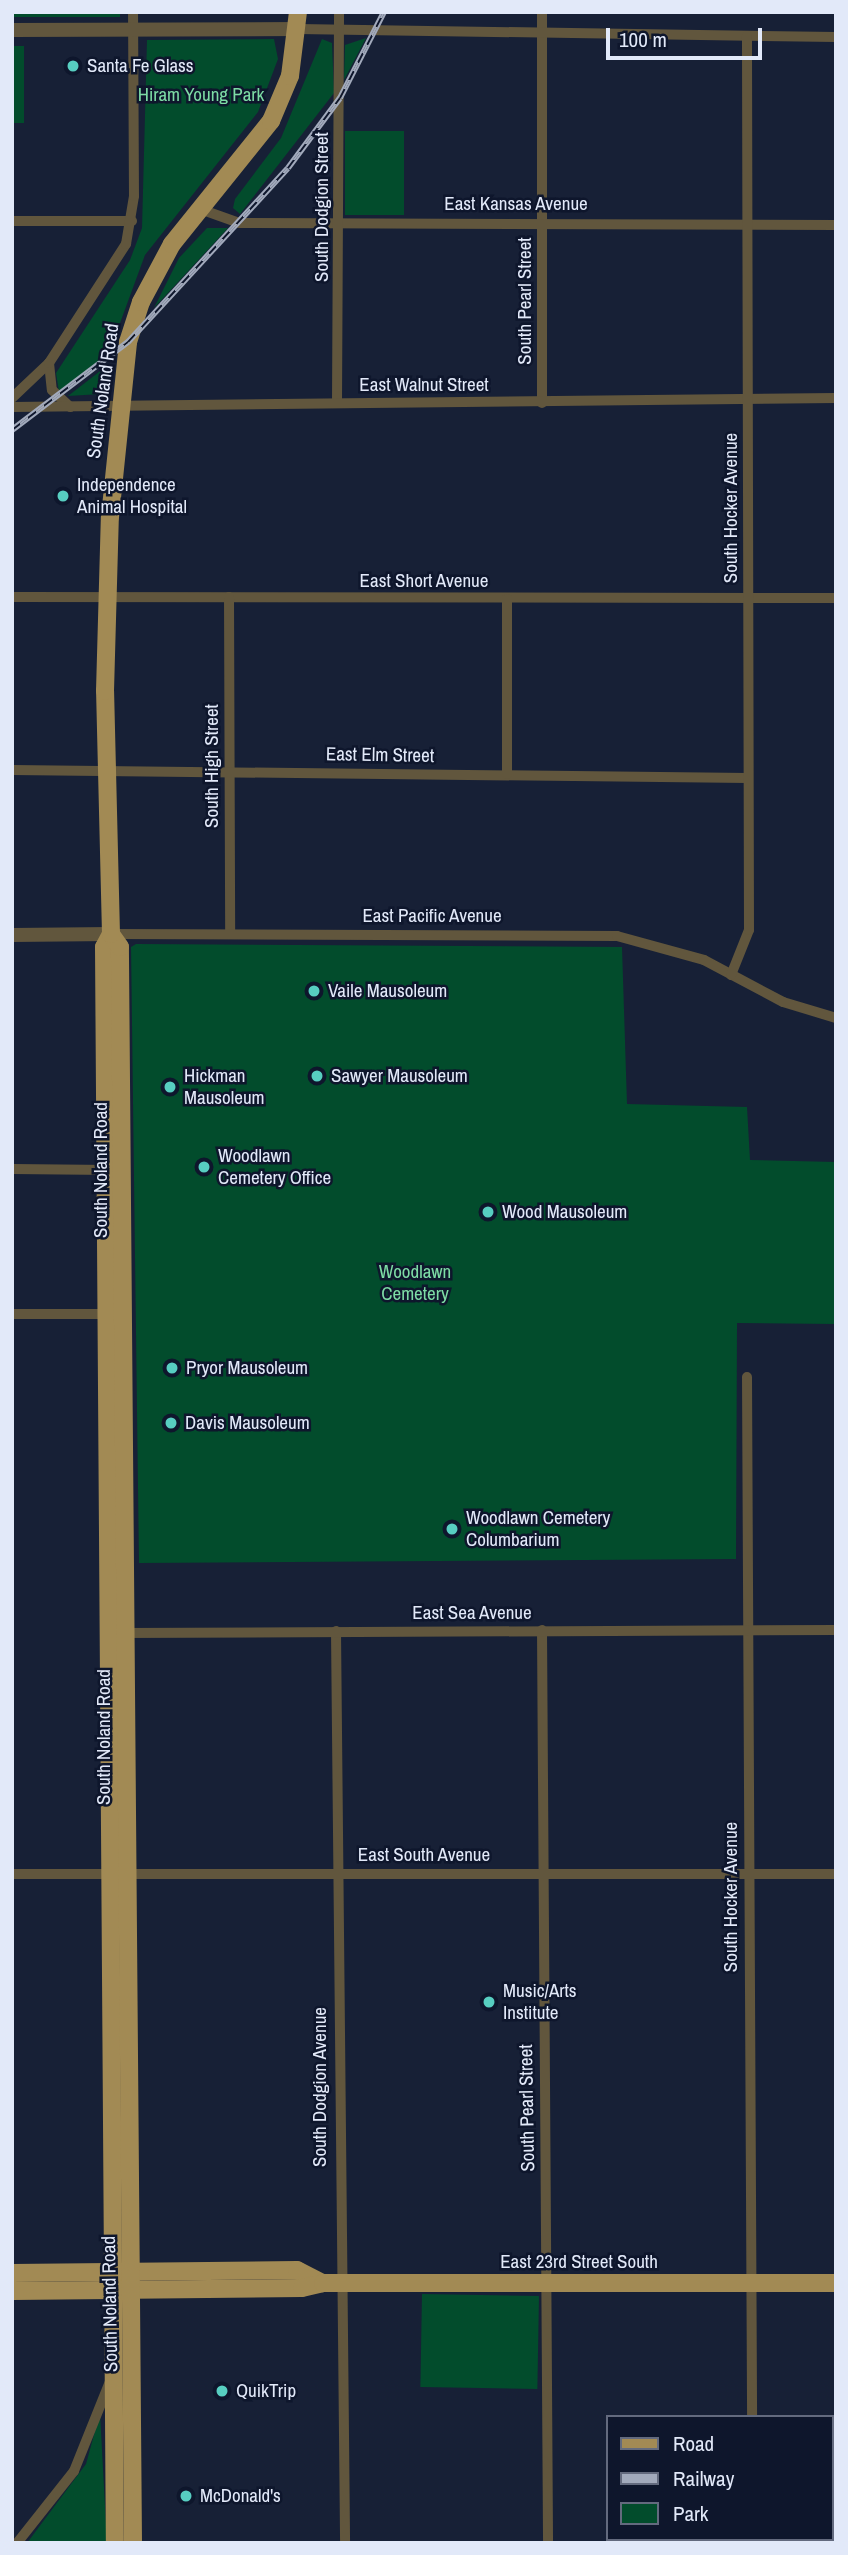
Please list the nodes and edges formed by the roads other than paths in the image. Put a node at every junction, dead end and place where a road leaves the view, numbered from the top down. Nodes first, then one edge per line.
1 (133, 12) edge
2 (339, 12) edge
3 (542, 12) edge
4 (298, 21) edge
5 (12, 30) edge
6 (133, 30) junction
7 (339, 30) junction
8 (542, 30) junction
9 (747, 36) junction
10 (836, 37) edge
11 (200, 209) junction
12 (12, 221) edge
13 (132, 221) junction
14 (542, 221) junction
15 (340, 222) junction
16 (748, 223) junction
17 (836, 225) edge
18 (49, 363) junction
19 (12, 398) edge
20 (836, 398) edge
21 (748, 400) junction
22 (337, 402) junction
23 (542, 403) junction
24 (12, 407) edge
25 (70, 407) junction
26 (120, 408) junction
27 (12, 597) edge
28 (229, 597) junction
29 (106, 598) junction
30 (836, 598) edge
31 (507, 599) junction
32 (748, 599) junction
33 (12, 770) edge
34 (107, 770) junction
35 (229, 771) junction
36 (507, 774) junction
37 (748, 778) junction
38 (111, 934) junction
39 (230, 934) junction
40 (12, 935) edge
41 (731, 975) junction
42 (836, 1018) edge
43 (12, 1169) edge
44 (114, 1170) junction
45 (12, 1314) edge
46 (115, 1314) junction
47 (747, 1377) dead end
48 (542, 1630) junction
49 (746, 1630) junction
50 (836, 1630) edge
51 (336, 1631) junction
52 (117, 1633) junction
53 (542, 1872) junction
54 (748, 1872) junction
55 (337, 1873) junction
56 (12, 1874) edge
57 (836, 1874) edge
58 (118, 1875) junction
59 (12, 2273) edge
60 (110, 2281) junction
61 (131, 2281) junction
62 (342, 2283) junction
63 (546, 2283) junction
64 (751, 2283) junction
65 (836, 2283) edge
66 (12, 2291) edge
67 (111, 2379) junction
68 (752, 2415) edge
69 (17, 2543) edge
70 (115, 2543) edge
71 (133, 2543) edge
72 (345, 2543) edge
73 (548, 2543) edge

1 - 6 street
2 - 7 street, South Dodgion Street
3 - 8 street, South Pearl Street
4 - 6 street
4 - 7 street
4 - 11 main road, South Noland Road
5 - 6 street
6 - 13 street
7 - 8 street
7 - 15 street, South Dodgion Street
8 - 9 street
8 - 14 street, South Pearl Street
9 - 10 street
9 - 16 street, South Hocker Avenue
11 - 15 street, East Kansas Avenue
11 - 26 main road, South Noland Road
12 - 13 street
13 - 18 street
14 - 15 street, East Kansas Avenue
14 - 16 street, East Kansas Avenue
14 - 23 street, South Pearl Street
15 - 22 street, South Dodgion Street
16 - 17 street, East Kansas Avenue
16 - 21 street, South Hocker Avenue
18 - 19 street
18 - 25 street
20 - 21 street, East Walnut Street
21 - 23 street, East Walnut Street
21 - 32 street, South Hocker Avenue
22 - 23 street, East Walnut Street
22 - 26 street, East Walnut Street
24 - 25 street, East Walnut Street
25 - 26 street, East Walnut Street
26 - 29 main road, South Noland Road
27 - 29 street, East Short Avenue
28 - 29 street, East Short Avenue
28 - 31 street, East Short Avenue
28 - 35 street, South High Street
29 - 34 main road, South Noland Road
30 - 32 street, East Short Avenue
31 - 32 street, East Short Avenue
31 - 36 street
32 - 37 street, South Hocker Avenue
33 - 34 street, East Elm Street
34 - 35 street, East Elm Street
34 - 38 main road, South Noland Road
35 - 36 street, East Elm Street
35 - 39 street, South High Street
36 - 37 street, East Elm Street
37 - 41 street, South Hocker Avenue
38 - 39 street, East Pacific Avenue
38 - 40 street, East Pacific Avenue
38 - 44 main road, South Noland Road
39 - 41 street, East Pacific Avenue
41 - 42 street, East Pacific Avenue
43 - 44 street
44 - 46 main road, South Noland Road
45 - 46 street
46 - 52 main road, South Noland Road
47 - 49 street, South Hocker Avenue
48 - 49 street, East Sea Avenue
48 - 51 street, East Sea Avenue
48 - 53 street, South Pearl Street
49 - 50 street, East Sea Avenue
49 - 54 street, South Hocker Avenue
51 - 52 street, East Sea Avenue
51 - 55 street, South Dodgion Avenue
52 - 58 main road, South Noland Road
53 - 54 street, East South Avenue
53 - 55 street, East South Avenue
53 - 63 street, South Pearl Street
54 - 57 street, East South Avenue
54 - 64 street, South Hocker Avenue
55 - 58 street, East South Avenue
55 - 62 street, South Dodgion Avenue
56 - 58 street, East South Avenue
58 - 60 main road, South Noland Road
58 - 61 main road, South Noland Road
59 - 60 main road, East 23rd Street South
60 - 61 main road, East 23rd Street South
60 - 66 main road, East 23rd Street South
60 - 67 main road, South Noland Road
61 - 62 main road, East 23rd Street South
61 - 71 main road, South Noland Road
62 - 63 main road, East 23rd Street South
62 - 72 street, South Dodgion Avenue
63 - 64 main road, East 23rd Street South
63 - 73 street, South Pearl Street
64 - 65 main road, East 23rd Street South
64 - 68 street, South Hocker Avenue
67 - 69 street
67 - 70 main road, South Noland Road

